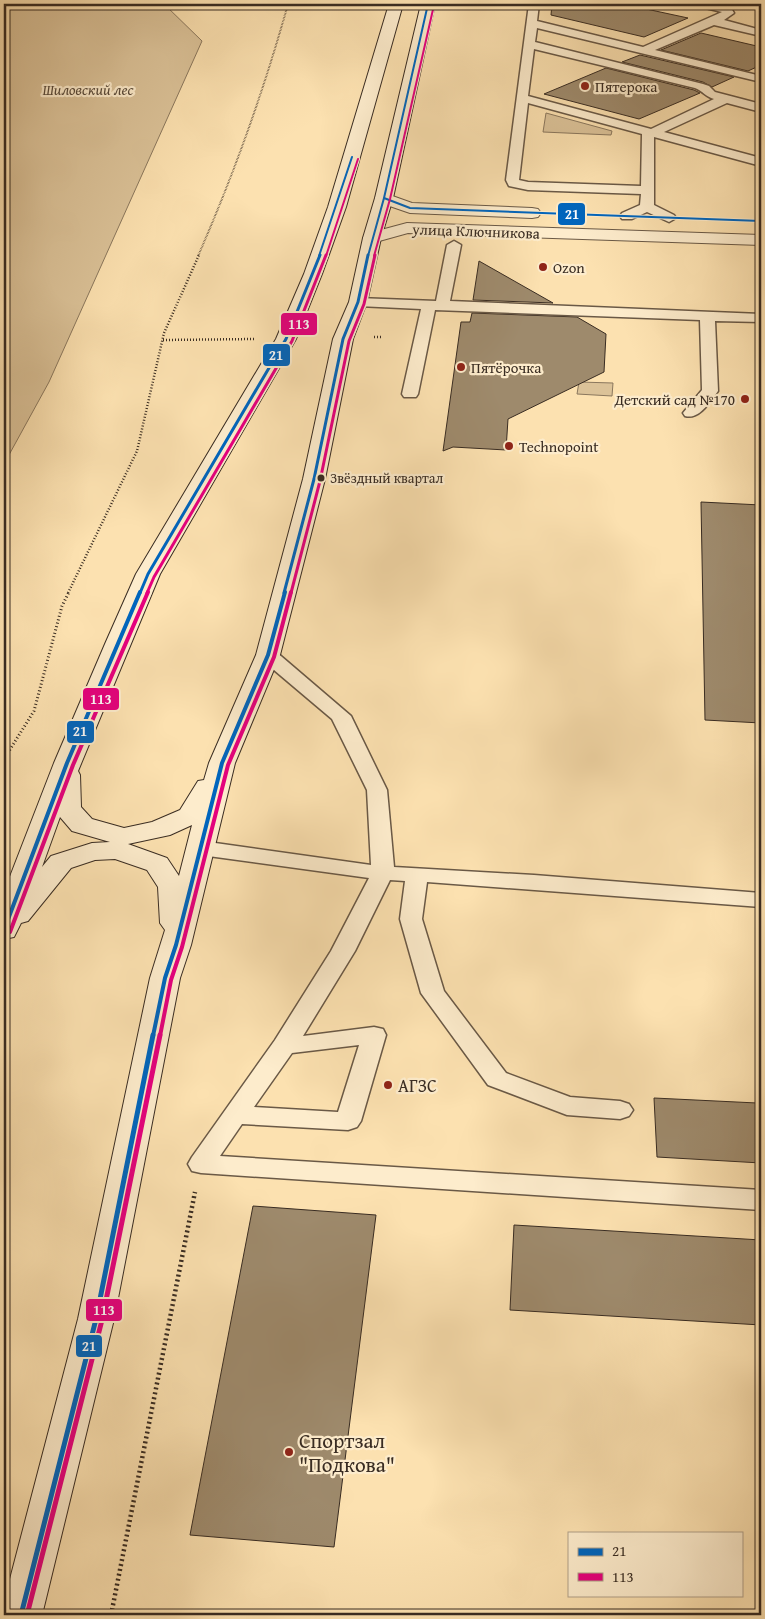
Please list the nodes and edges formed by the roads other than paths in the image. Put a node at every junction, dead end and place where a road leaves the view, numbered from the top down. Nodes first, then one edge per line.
1 (396, 4) edge
2 (428, 4) edge
3 (534, 4) edge
4 (701, 4) edge
5 (713, 22) junction
6 (531, 23) junction
7 (761, 32) edge
8 (529, 44) junction
9 (644, 51) junction
10 (761, 79) edge
11 (522, 98) junction
12 (725, 99) junction
13 (761, 108) edge
14 (652, 133) junction
15 (761, 162) edge
16 (647, 190) junction
17 (384, 198) junction
18 (647, 207) junction
19 (627, 216) junction
20 (669, 218) junction
21 (761, 221) edge
22 (372, 238) junction
23 (761, 240) edge
24 (454, 245) dead end
25 (358, 302) junction
26 (436, 305) junction
27 (707, 316) junction
28 (761, 318) edge
29 (410, 394) dead end
30 (691, 413) dead end
31 (268, 655) junction
32 (67, 763) junction
33 (222, 763) junction
34 (201, 848) junction
35 (383, 873) junction
36 (416, 875) junction
37 (761, 900) edge
38 (4, 931) edge
39 (176, 945) junction
40 (284, 1046) junction
41 (620, 1110) dead end
42 (235, 1115) junction
43 (761, 1200) edge
44 (21, 1615) edge

1 - 32 street
2 - 17 street
3 - 6 lane
4 - 5 lane
5 - 7 lane
5 - 9 lane
6 - 8 lane
6 - 9 lane
8 - 11 lane
8 - 12 lane
9 - 10 lane
11 - 14 lane
11 - 16 lane
12 - 13 lane
12 - 14 lane
14 - 15 lane
14 - 16 lane
16 - 18 lane
17 - 19 street, улица Ключникова
17 - 22 street
18 - 19 lane
18 - 20 lane
19 - 20 street, улица Ключникова
20 - 21 street, улица Ключникова
22 - 23 street, улица Ключникова
22 - 25 street
24 - 26 lane
25 - 26 lane
25 - 31 street
26 - 27 lane
26 - 29 lane
27 - 28 lane
27 - 30 lane
31 - 33 street
31 - 35 lane
32 - 33 street
32 - 38 street
33 - 34 street
34 - 35 lane
34 - 39 street
35 - 36 lane
35 - 40 lane
36 - 37 lane
36 - 41 lane
38 - 39 street
39 - 44 street
40 - 42 lane
40 - 42 lane
42 - 43 lane

